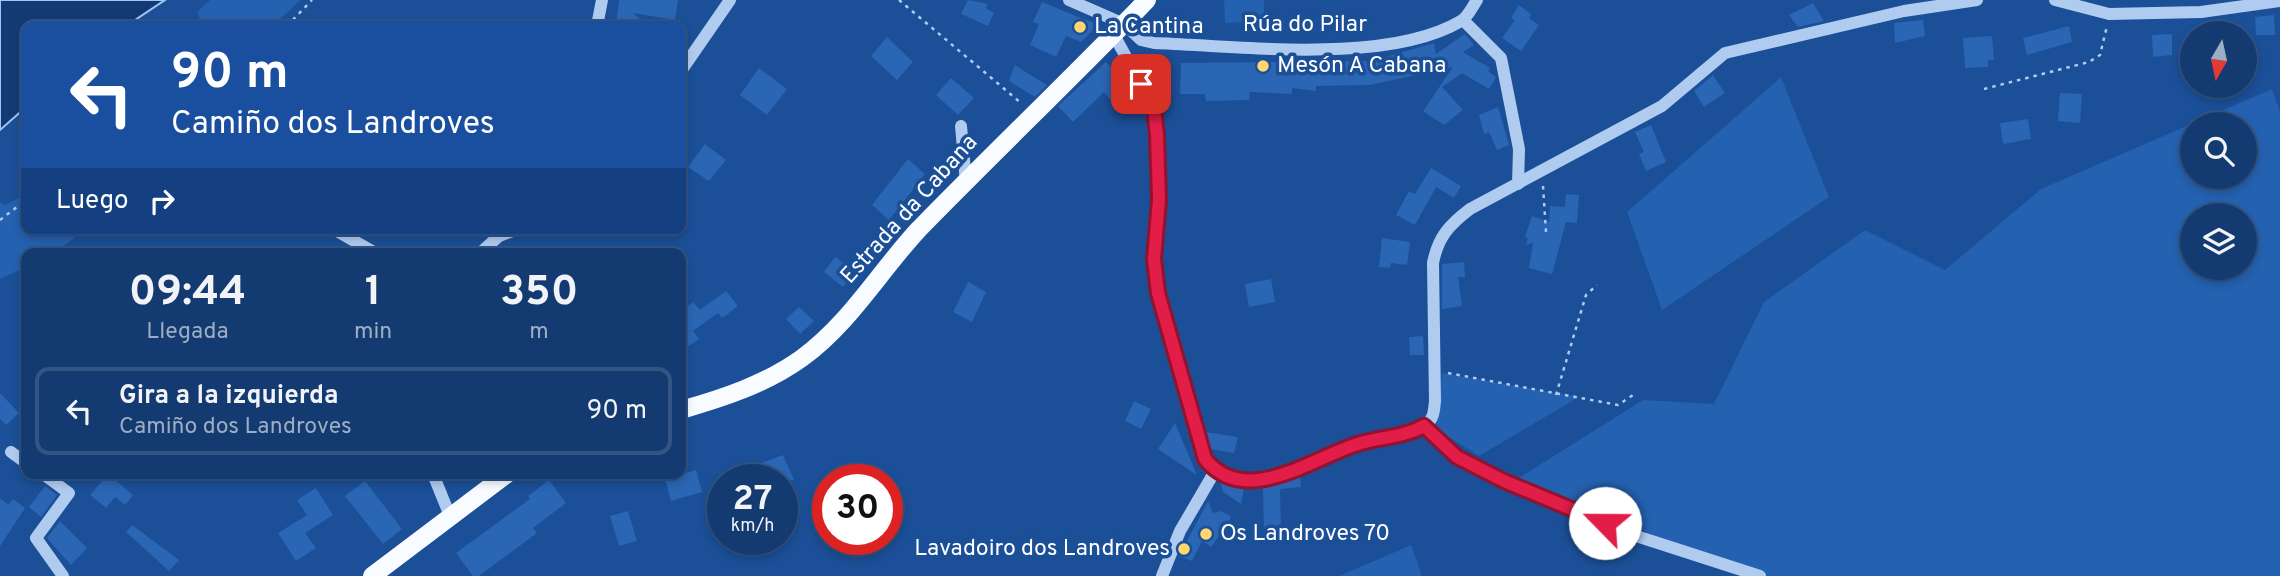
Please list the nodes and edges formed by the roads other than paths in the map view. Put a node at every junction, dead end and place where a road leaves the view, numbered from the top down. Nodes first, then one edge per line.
1 (602, 0) edge
2 (730, 0) edge
3 (1069, 0) edge
4 (1147, 0) edge
5 (1477, 0) edge
6 (1919, 0) edge
7 (1977, 0) edge
8 (2055, 0) edge
9 (2280, 1) edge
10 (2255, 2) edge
11 (1904, 11) junction
12 (1463, 20) junction
13 (598, 21) edge
14 (1119, 30) junction
15 (686, 64) edge
16 (961, 126) dead end
17 (966, 183) junction
18 (1518, 184) junction
19 (344, 235) edge
20 (499, 235) edge
21 (367, 248) edge
22 (485, 248) edge
23 (686, 409) edge
24 (1424, 426) junction
25 (11, 452) dead end
26 (21, 459) edge
27 (1215, 471) junction
28 (50, 479) edge
29 (435, 479) edge
30 (500, 479) edge
31 (450, 516) junction
32 (63, 576) edge
33 (372, 576) edge
34 (1162, 576) edge
35 (1760, 576) edge

1 - 13 street
2 - 15 street
3 - 14 street, Rúa do Pilar
4 - 14 main road, Estrada da Cabana
5 - 12 street
6 - 11 street
7 - 11 street
8 - 10 street
9 - 10 street
11 - 18 street
12 - 14 street, Rúa do Pilar
12 - 18 street
14 - 17 main road, Estrada da Cabana
14 - 27 street
16 - 17 street
17 - 23 main road, Estrada da Cabana
18 - 24 street
19 - 21 street
20 - 22 street
24 - 27 street
24 - 35 street
25 - 26 street
27 - 34 street
28 - 32 street
29 - 31 street
30 - 31 main road
31 - 33 main road

